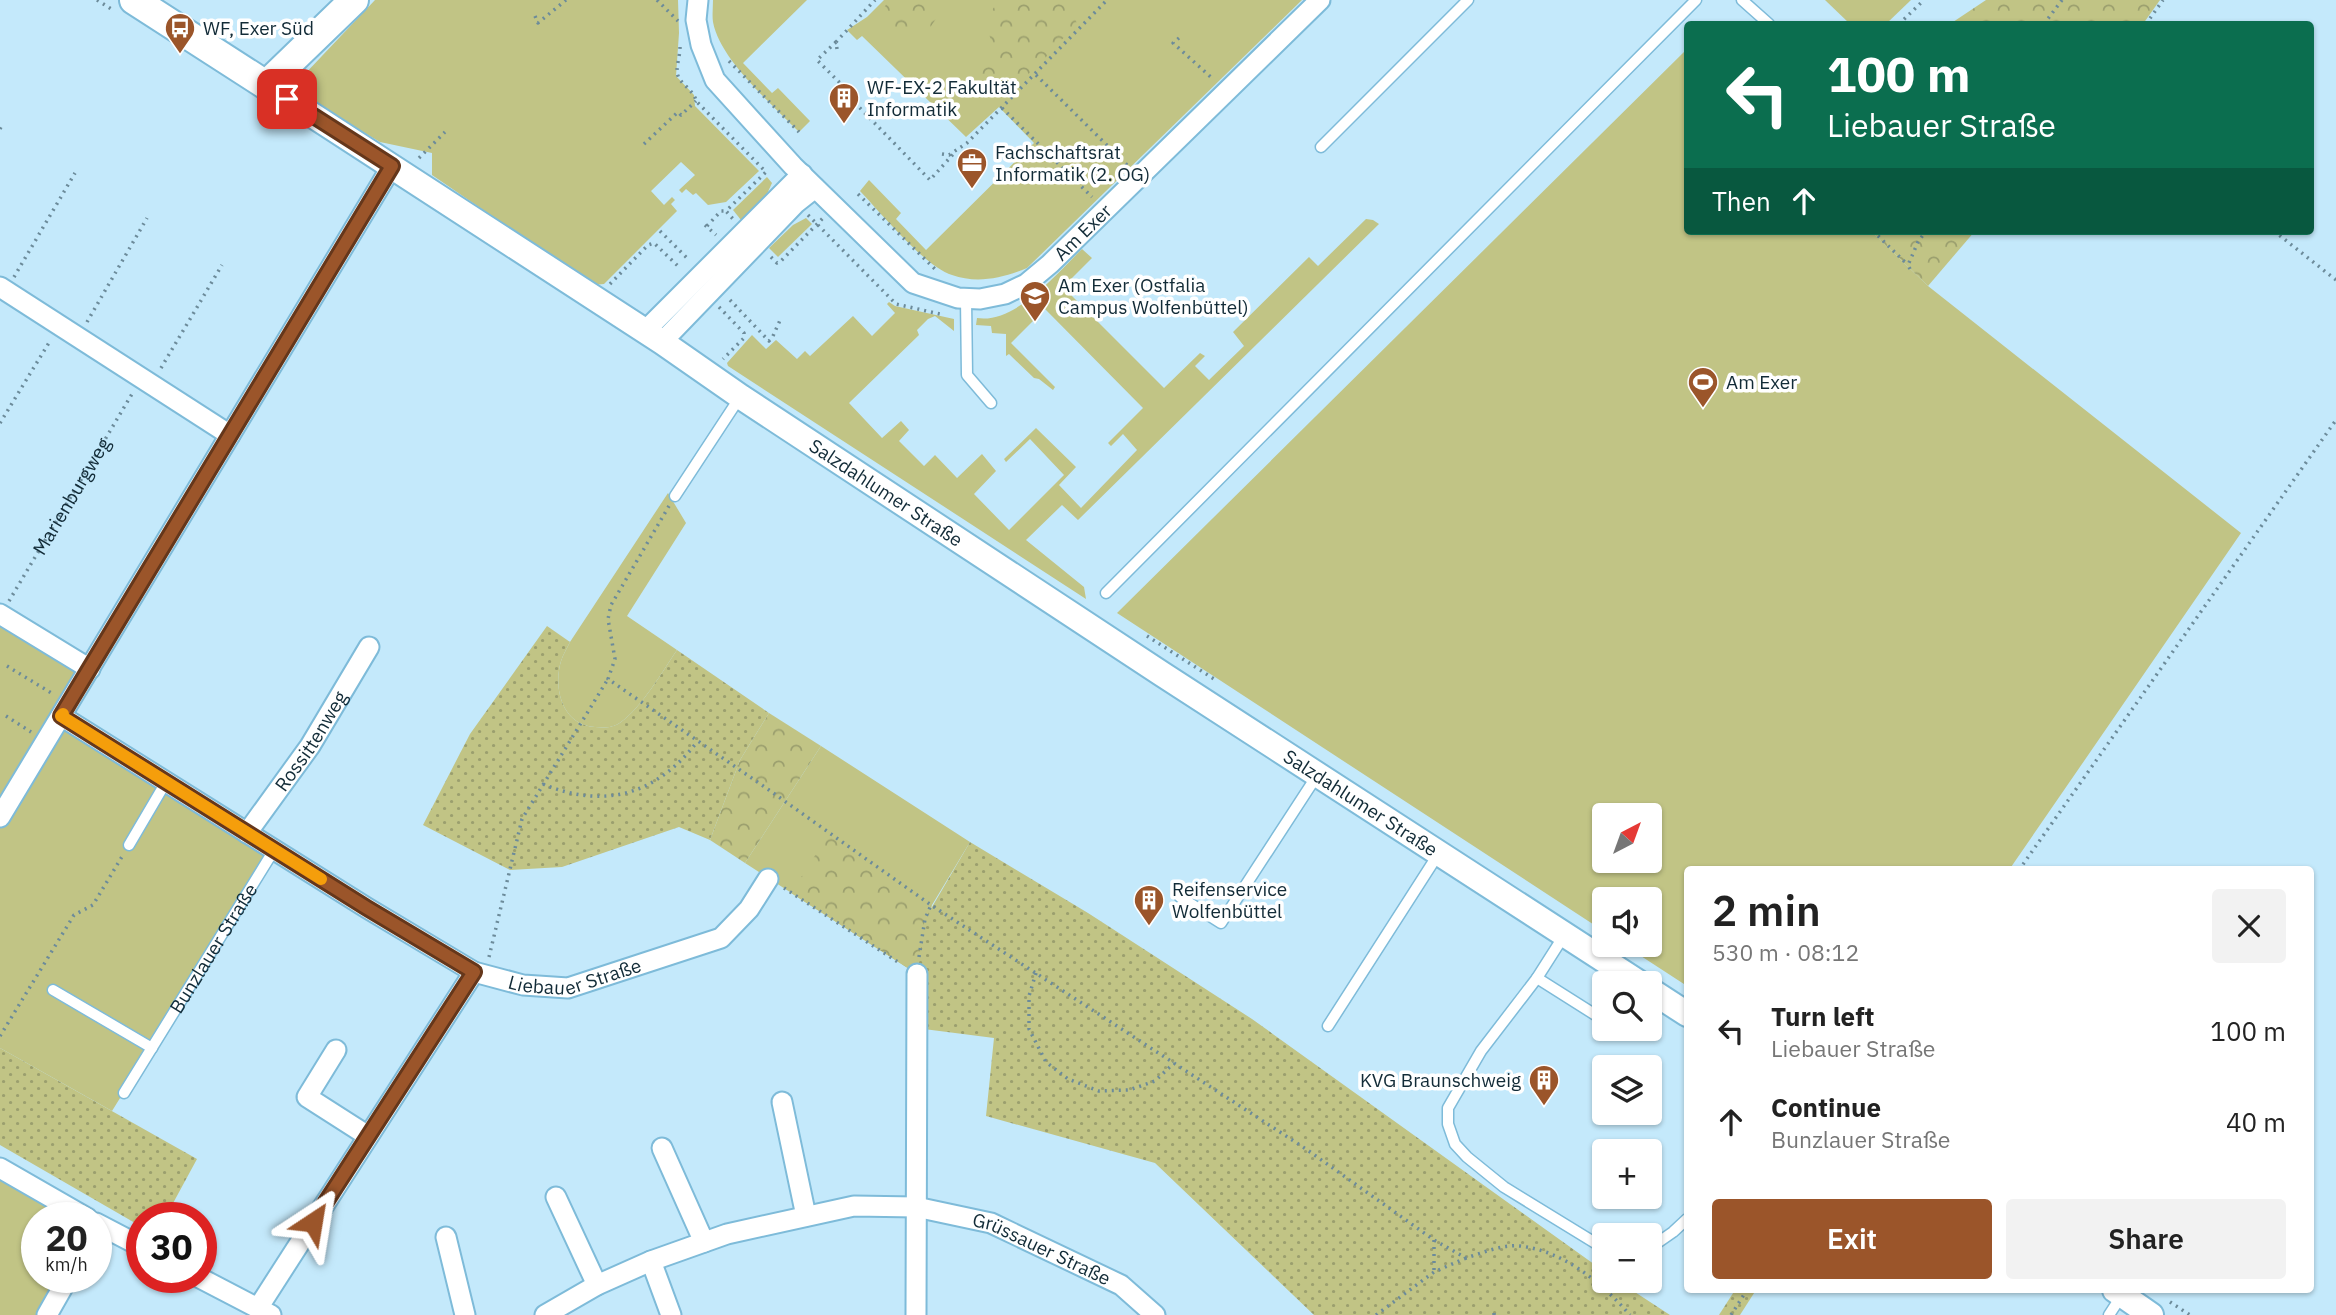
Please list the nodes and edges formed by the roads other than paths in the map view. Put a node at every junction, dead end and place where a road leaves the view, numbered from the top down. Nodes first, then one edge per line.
1 (134, 0) edge
2 (698, 0) edge
3 (1320, 0) edge
4 (1468, 0) edge
5 (1696, 0) edge
6 (1742, 0) edge
7 (344, 3) edge
8 (1766, 21) edge
9 (266, 85) junction
10 (1321, 147) dead end
11 (397, 170) junction
12 (808, 181) junction
13 (3, 288) edge
14 (965, 299) junction
15 (653, 336) junction
16 (741, 397) junction
17 (990, 403) dead end
18 (230, 435) junction
19 (675, 496) road end
20 (1107, 593) dead end
21 (0, 614) edge
22 (369, 647) dead end
23 (90, 669) junction
24 (65, 710) junction
25 (1318, 774) junction
26 (166, 782) junction
27 (0, 817) edge
28 (247, 833) junction
29 (129, 845) road end
30 (274, 850) junction
31 (1439, 853) junction
32 (768, 878) road end
33 (1180, 897) dead end
34 (1566, 934) junction
35 (1622, 971) edge
36 (479, 974) junction
37 (917, 974) road end
38 (1537, 978) junction
39 (53, 990) dead end
40 (1662, 998) edge
41 (1684, 1012) edge
42 (1592, 1013) edge
43 (1328, 1027) dead end
44 (152, 1048) junction
45 (336, 1050) dead end
46 (124, 1093) dead end
47 (782, 1102) dead end
48 (368, 1136) junction
49 (662, 1148) dead end
50 (0, 1168) edge
51 (556, 1197) dead end
52 (58, 1202) edge
53 (916, 1207) junction
54 (806, 1216) junction
55 (1684, 1222) edge
56 (446, 1237) dead end
57 (1662, 1240) edge
58 (1592, 1241) edge
59 (704, 1242) junction
60 (651, 1261) junction
61 (597, 1286) junction
62 (217, 1287) edge
63 (59, 1293) edge
64 (2115, 1300) edge
65 (264, 1311) edge
66 (47, 1315) edge
67 (465, 1315) edge
68 (545, 1315) edge
69 (671, 1315) edge
70 (916, 1315) edge
71 (1155, 1315) edge
72 (2151, 1315) edge

1 - 9 main road, Salzdahlumer Straße
2 - 12 street, Am Exer
3 - 14 street, Am Exer
4 - 10 lane
5 - 20 lane
6 - 8 lane
7 - 9 main road
9 - 11 street, Salzdahlumer Straße
11 - 15 street, Salzdahlumer Straße
11 - 18 street
12 - 14 street, Am Exer
12 - 15 street
13 - 18 street
14 - 17 lane
15 - 16 street, Salzdahlumer Straße
16 - 19 lane
16 - 25 street, Salzdahlumer Straße
18 - 23 street
21 - 23 street
22 - 28 street, Rossittenweg
23 - 24 street
24 - 26 street
24 - 27 street
25 - 31 street, Salzdahlumer Straße
25 - 33 lane
26 - 28 street
26 - 29 lane
28 - 30 street
30 - 36 street, Liebauer Straße
30 - 44 lane, Bunzlauer Straße
31 - 34 street, Salzdahlumer Straße
31 - 43 lane
32 - 36 street, Liebauer Straße
34 - 35 street, Salzdahlumer Straße
34 - 38 lane
36 - 48 street
37 - 53 street
38 - 42 lane
38 - 58 lane
39 - 44 lane
40 - 41 street
44 - 46 lane, Bunzlauer Straße
45 - 48 street
47 - 54 street
48 - 65 street
49 - 59 street
50 - 52 street
51 - 61 street
53 - 54 street, Grüssauer Straße
53 - 70 street
53 - 71 street, Grüssauer Straße
54 - 59 street, Grüssauer Straße
55 - 57 lane
56 - 67 street
59 - 60 street, Grüssauer Straße
60 - 61 street, Grüssauer Straße
60 - 69 street
61 - 68 street, Grüssauer Straße
62 - 65 street
63 - 66 street
64 - 72 street

